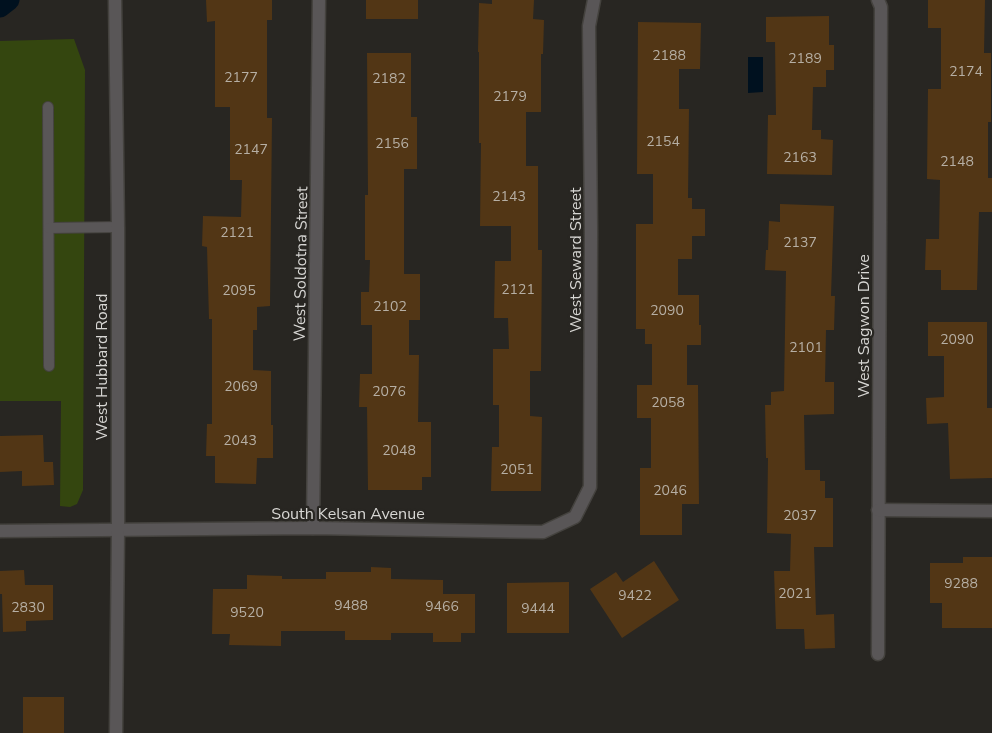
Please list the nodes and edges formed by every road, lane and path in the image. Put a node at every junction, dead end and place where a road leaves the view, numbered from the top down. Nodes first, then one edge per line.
1 (115, 0) edge
2 (319, 0) edge
3 (594, 0) edge
4 (878, 0) edge
5 (48, 107) dead end
6 (118, 227) junction
7 (49, 228) junction
8 (49, 366) dead end
9 (878, 510) junction
10 (992, 511) edge
11 (575, 517) joint
12 (313, 528) junction
13 (118, 531) junction
14 (0, 532) edge
15 (878, 654) dead end
16 (116, 733) edge

1 - 6 street, West Hubbard Road
2 - 12 street, West Soldotna Street
3 - 11 street, West Seward Street
4 - 9 street, West Sagwon Drive
5 - 7 lane
6 - 7 lane
6 - 13 street, West Hubbard Road
7 - 8 lane
9 - 10 street
9 - 15 street, West Sagwon Drive
11 - 12 street, South Kelsan Avenue
12 - 13 street, South Kelsan Avenue
13 - 14 street, South Kelsan Avenue
13 - 16 street, West Hubbard Road

